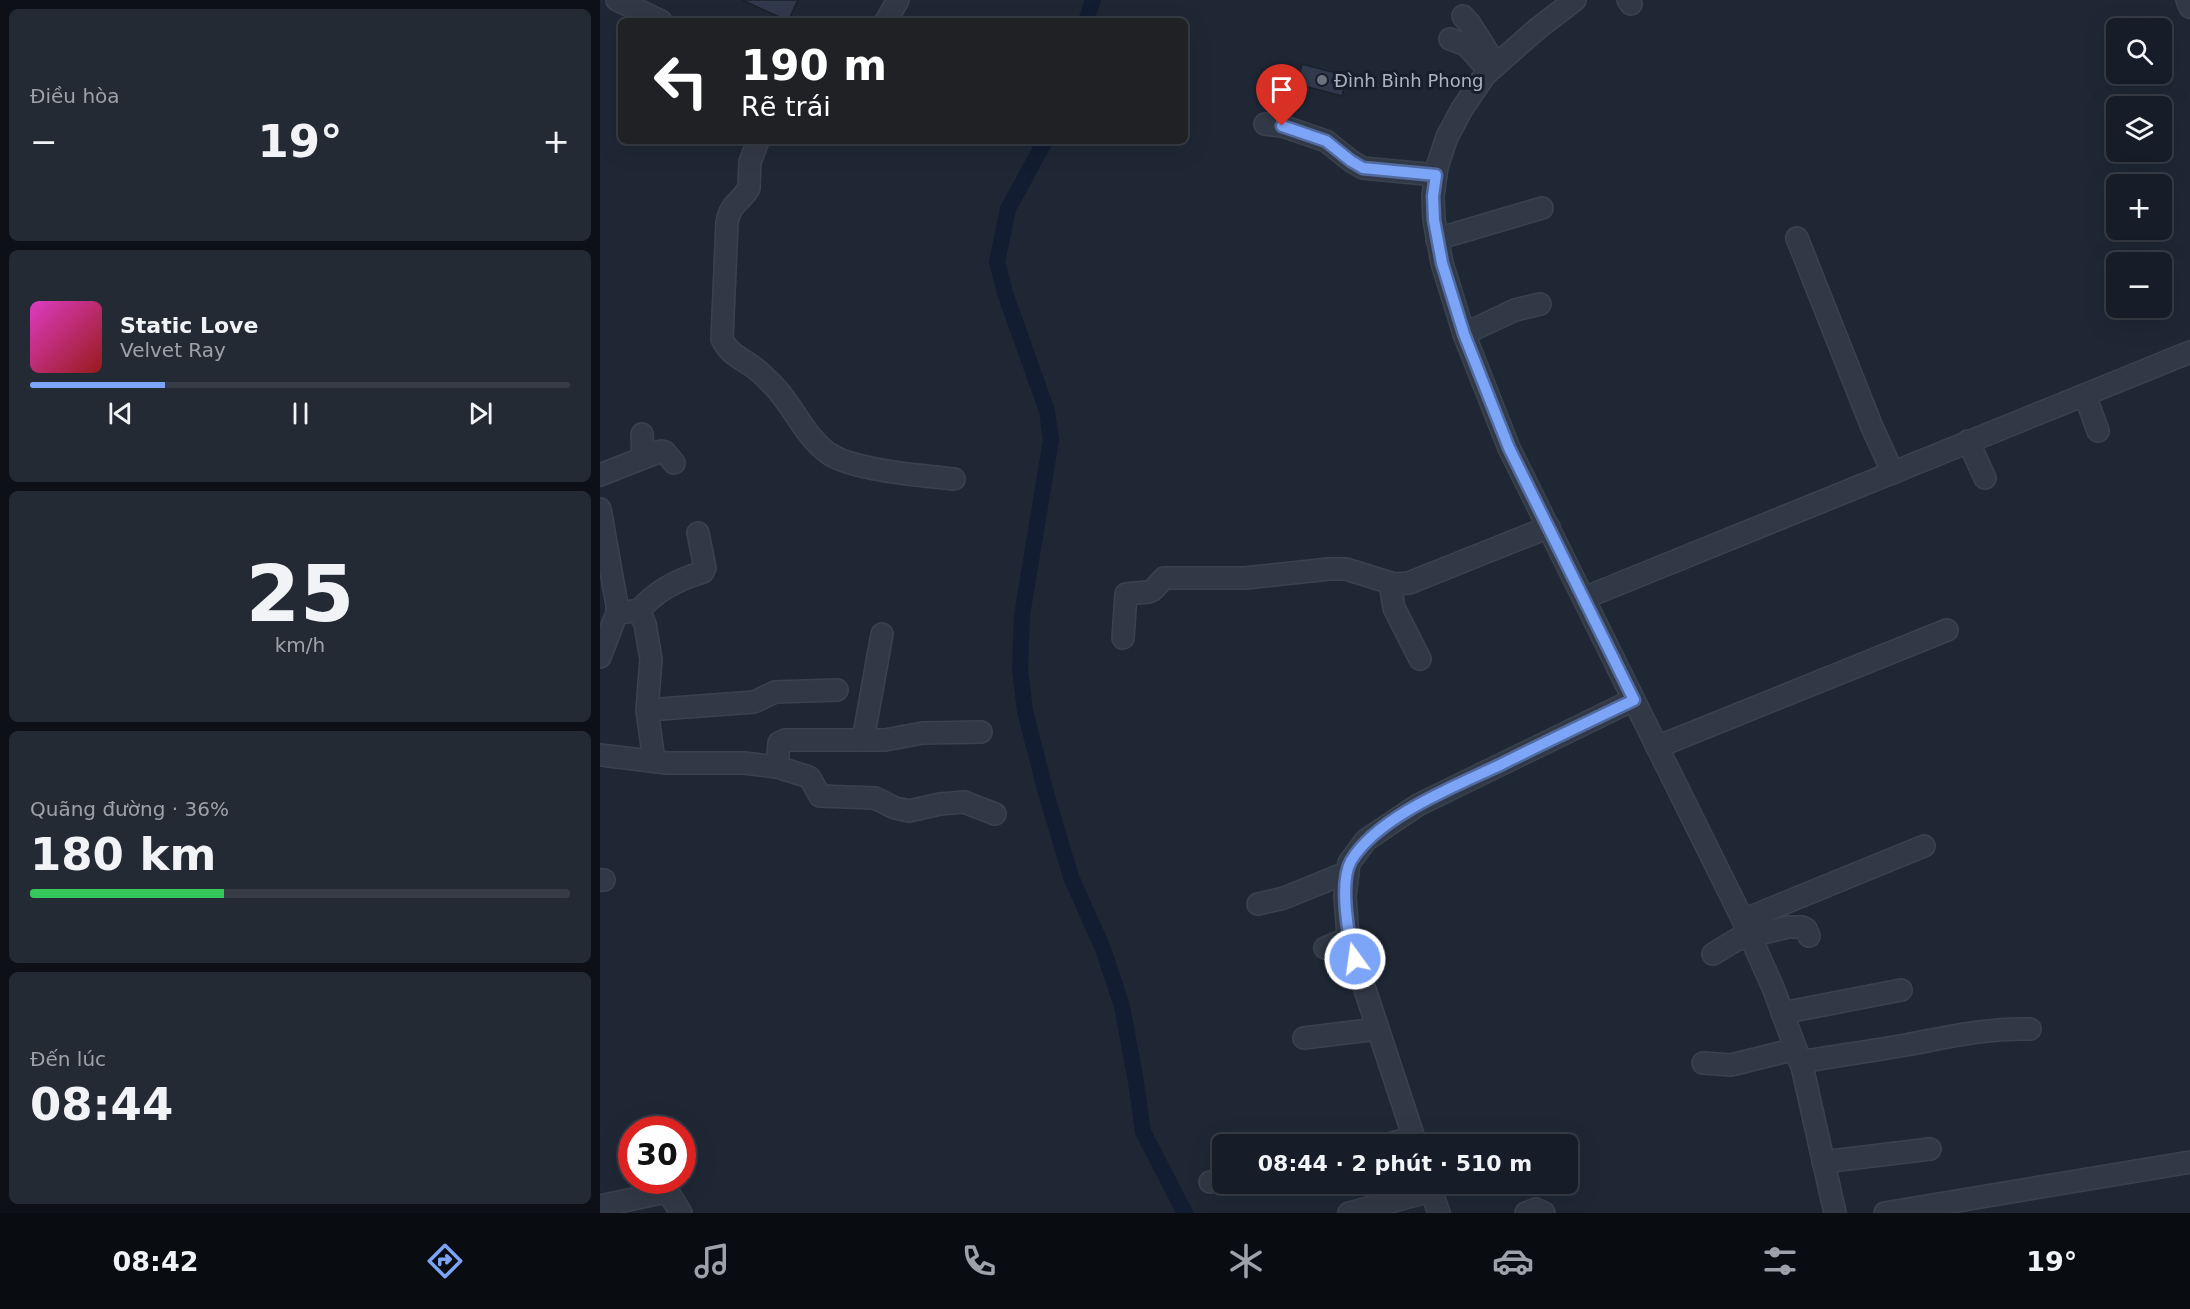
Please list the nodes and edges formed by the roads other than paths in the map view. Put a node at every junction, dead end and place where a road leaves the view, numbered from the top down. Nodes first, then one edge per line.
1 (617, 0) edge
2 (898, 0) edge
3 (1575, 0) edge
4 (2187, 0) edge
5 (2190, 7) edge
6 (1463, 16) dead end
7 (654, 18) edge
8 (888, 18) edge
9 (1450, 39) dead end
10 (1492, 68) junction
11 (1265, 123) dead end
12 (757, 144) edge
13 (1436, 175) junction
14 (1542, 208) dead end
15 (1797, 237) dead end
16 (1437, 239) junction
17 (1540, 304) dead end
18 (1464, 334) junction
19 (2190, 352) edge
20 (2085, 395) junction
21 (2098, 431) dead end
22 (642, 434) dead end
23 (1968, 441) junction
24 (644, 457) junction
25 (674, 463) dead end
26 (1893, 473) junction
27 (600, 475) edge
28 (1985, 478) dead end
29 (954, 479) dead end
30 (600, 509) edge
31 (1549, 527) junction
32 (698, 533) dead end
33 (1390, 583) junction
34 (1584, 598) junction
35 (627, 613) junction
36 (1947, 630) dead end
37 (882, 634) dead end
38 (1123, 638) dead end
39 (600, 657) edge
40 (1420, 659) dead end
41 (837, 690) dead end
42 (1634, 700) junction
43 (647, 710) junction
44 (981, 732) dead end
45 (863, 740) junction
46 (1657, 747) junction
47 (600, 755) edge
48 (654, 761) junction
49 (777, 767) junction
50 (995, 814) dead end
51 (1924, 846) dead end
52 (1348, 872) junction
53 (1258, 904) dead end
54 (1747, 929) junction
55 (1809, 936) dead end
56 (1348, 938) junction
57 (1325, 948) dead end
58 (1713, 954) dead end
59 (1901, 990) dead end
60 (1782, 1013) junction
61 (1377, 1029) junction
62 (2030, 1029) dead end
63 (1304, 1038) dead end
64 (1798, 1055) junction
65 (1703, 1063) dead end
66 (1413, 1134) edge
67 (1930, 1149) dead end
68 (1823, 1162) junction
69 (2190, 1162) edge
70 (1408, 1194) edge
71 (1432, 1194) edge
72 (600, 1206) edge
73 (681, 1213) edge
74 (1349, 1213) edge
75 (1439, 1213) edge
76 (1526, 1213) edge
77 (1544, 1213) edge
78 (1835, 1213) edge
79 (1885, 1213) edge

1 - 7 street
2 - 8 street
3 - 10 street
4 - 5 street
6 - 10 street
9 - 10 street
10 - 13 street
11 - 13 street
12 - 29 street
13 - 16 street
14 - 16 street
15 - 26 street
16 - 18 street
17 - 18 street
18 - 31 street
19 - 20 street
20 - 21 street
20 - 23 street
22 - 24 street
23 - 26 street
23 - 28 street
24 - 25 street
24 - 27 street
26 - 34 street
30 - 35 street
31 - 33 street
31 - 34 street
32 - 35 street
33 - 38 street
33 - 40 street
34 - 42 street
35 - 39 street
35 - 43 street
36 - 46 street
37 - 45 street
41 - 43 street
42 - 46 street
42 - 52 street
43 - 48 street
44 - 45 street
45 - 49 street
46 - 54 street
47 - 48 street
48 - 49 street
49 - 50 street
51 - 54 street
52 - 53 street
52 - 56 street
54 - 55 street
54 - 58 street
54 - 60 street
56 - 57 street
56 - 61 street
59 - 60 street
60 - 64 street
61 - 63 street
61 - 66 street
62 - 64 street
64 - 65 street
64 - 68 street
67 - 68 street
68 - 78 street
69 - 79 street
70 - 74 street
71 - 75 street
72 - 73 street
76 - 77 street

